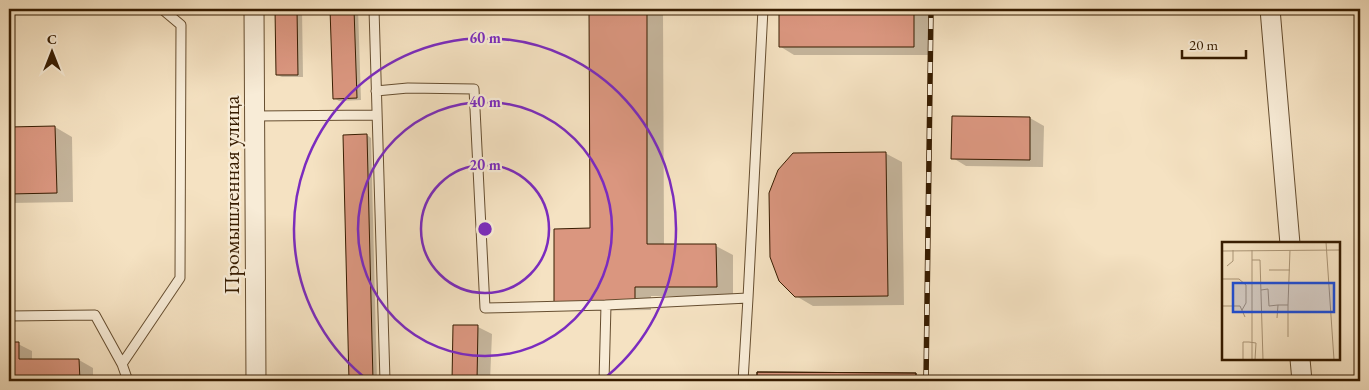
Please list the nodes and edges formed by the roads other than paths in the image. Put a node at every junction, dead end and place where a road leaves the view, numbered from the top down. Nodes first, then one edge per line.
1 (162, 9) edge
2 (254, 9) edge
3 (374, 9) edge
4 (763, 9) edge
5 (1270, 9) edge
6 (376, 91) junction
7 (377, 115) junction
8 (255, 116) junction
9 (1290, 242) edge
10 (748, 298) junction
11 (606, 305) junction
12 (9, 316) edge
13 (1300, 360) edge
14 (122, 364) junction
15 (128, 381) edge
16 (256, 381) edge
17 (385, 381) edge
18 (604, 381) edge
19 (743, 381) edge
20 (1302, 381) edge

1 - 14 lane
2 - 8 street, Промышленная улица
3 - 6 lane
4 - 10 lane
5 - 9 street
6 - 7 lane
6 - 11 lane
7 - 8 lane
7 - 17 lane
8 - 16 street, Промышленная улица
10 - 11 lane
10 - 19 lane
11 - 18 lane
12 - 14 lane
13 - 20 street
14 - 15 lane

